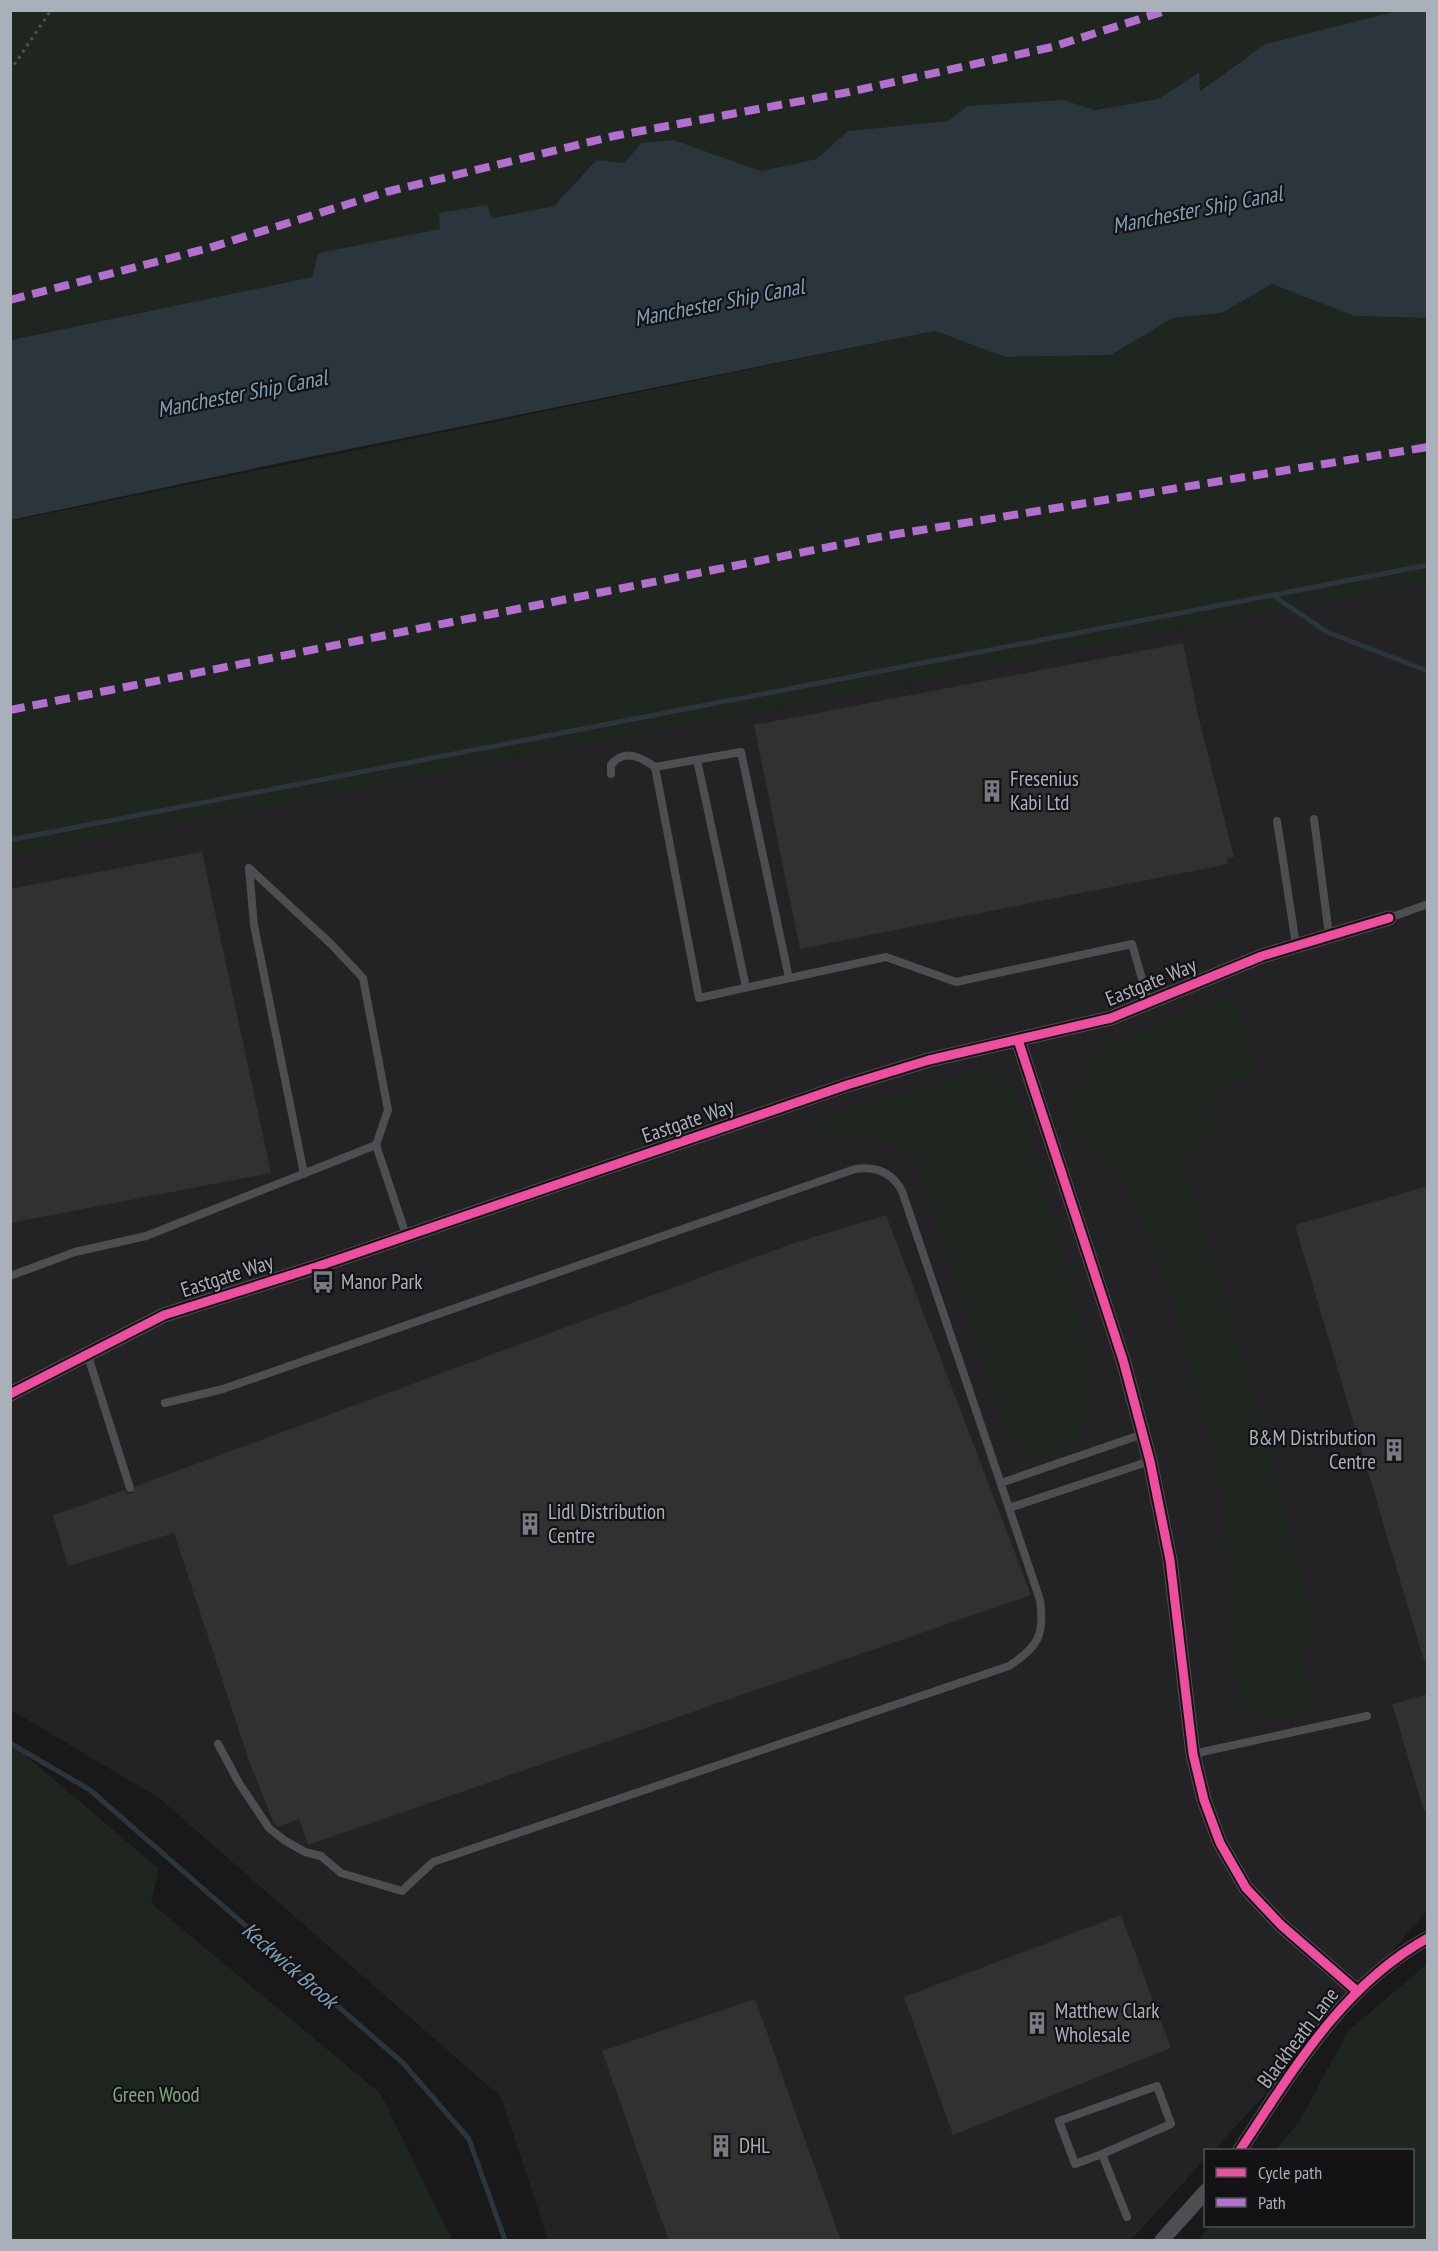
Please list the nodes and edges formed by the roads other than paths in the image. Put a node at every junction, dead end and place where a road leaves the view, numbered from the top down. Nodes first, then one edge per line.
1 (697, 760) junction
2 (655, 767) junction
3 (612, 774) dead end
4 (1314, 819) dead end
5 (1277, 821) dead end
6 (1428, 904) edge
7 (1389, 918) joint
8 (1329, 935) junction
9 (1296, 945) junction
10 (789, 978) junction
11 (746, 987) junction
12 (1149, 1003) junction
13 (1018, 1040) junction
14 (376, 1145) junction
15 (304, 1174) junction
16 (406, 1235) junction
17 (10, 1276) edge
18 (87, 1353) junction
19 (10, 1394) edge
20 (165, 1403) dead end
21 (1143, 1434) junction
22 (1150, 1461) junction
23 (1000, 1483) junction
24 (130, 1488) dead end
25 (1009, 1508) junction
26 (1367, 1716) dead end
27 (218, 1744) dead end
28 (1193, 1754) junction
29 (1428, 1938) edge
30 (1357, 1991) junction
31 (1241, 2149) edge
32 (1102, 2154) junction
33 (1204, 2194) edge
34 (1127, 2217) dead end
35 (1162, 2241) edge

1 - 2 lane
1 - 10 lane
1 - 11 lane
2 - 3 lane
2 - 11 lane
4 - 8 lane
5 - 9 lane
6 - 7 lane
7 - 8 street, Eastgate Way
8 - 9 street, Eastgate Way
9 - 12 street, Eastgate Way
10 - 11 lane
10 - 12 lane
12 - 13 street, Eastgate Way
13 - 16 street, Eastgate Way
13 - 21 street
14 - 15 lane
14 - 15 lane
14 - 16 lane
15 - 17 lane
16 - 18 street, Eastgate Way
18 - 19 street, Eastgate Way
18 - 24 lane
20 - 23 lane
21 - 22 street
21 - 23 lane
22 - 25 lane
22 - 28 street
23 - 25 lane
25 - 27 lane
26 - 28 lane
28 - 30 street
29 - 30 street, Blackheath Lane
30 - 31 street, Blackheath Lane
32 - 32 lane
32 - 34 lane
33 - 35 street

